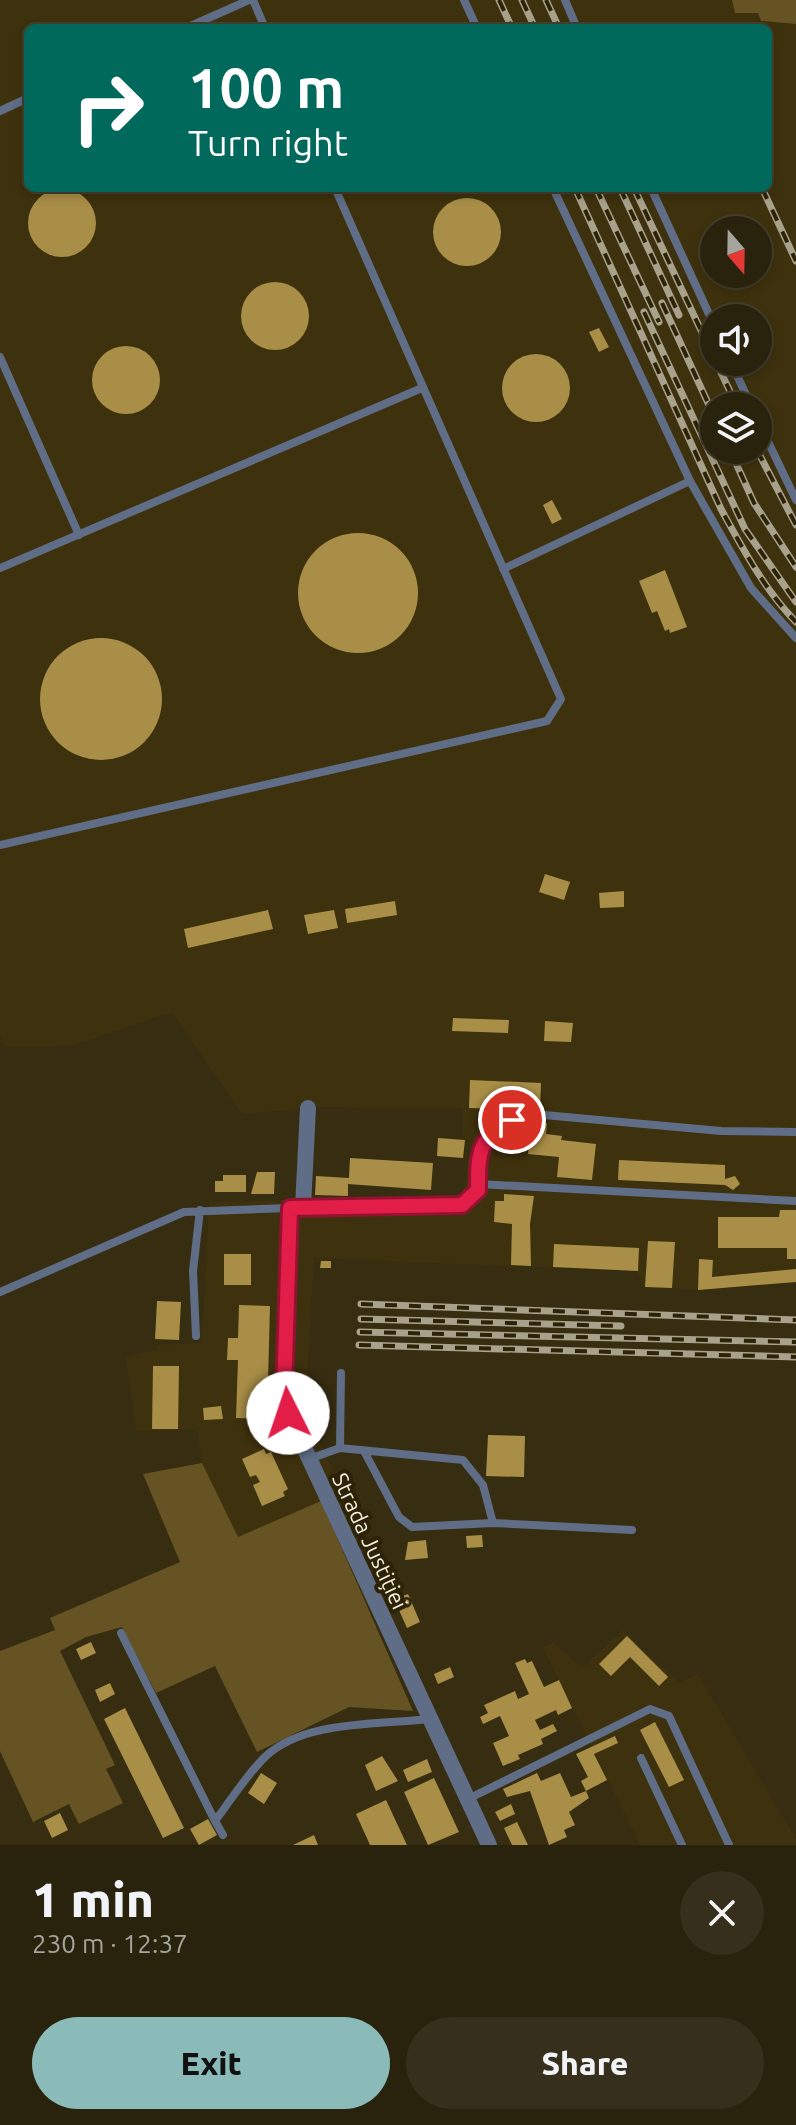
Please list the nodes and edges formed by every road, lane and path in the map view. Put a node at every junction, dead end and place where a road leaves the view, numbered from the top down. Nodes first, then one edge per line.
1 (251, 0) edge
2 (464, 0) edge
3 (565, 0) edge
4 (195, 24) edge
5 (263, 24) edge
6 (475, 24) edge
7 (575, 24) edge
8 (24, 100) edge
9 (0, 111) edge
10 (337, 192) edge
11 (555, 192) edge
12 (653, 192) edge
13 (704, 304) edge
14 (0, 357) edge
15 (422, 388) junction
16 (772, 450) edge
17 (690, 481) junction
18 (796, 500) edge
19 (79, 535) junction
20 (0, 568) edge
21 (503, 569) junction
22 (796, 638) edge
23 (0, 845) edge
24 (308, 1108) dead end
25 (796, 1132) edge
26 (478, 1184) junction
27 (796, 1201) edge
28 (297, 1208) junction
29 (200, 1210) junction
30 (0, 1292) edge
31 (196, 1336) dead end
32 (341, 1373) dead end
33 (340, 1448) junction
34 (364, 1451) junction
35 (308, 1459) junction
36 (493, 1523) junction
37 (632, 1530) dead end
38 (121, 1633) dead end
39 (428, 1719) junction
40 (641, 1758) dead end
41 (468, 1799) junction
42 (215, 1821) junction
43 (223, 1835) dead end
44 (487, 1844) edge
45 (682, 1845) edge
46 (729, 1845) edge

1 - 4 lane
1 - 5 lane
2 - 6 lane
3 - 7 lane
8 - 9 lane
10 - 15 lane
11 - 17 lane
12 - 13 lane
14 - 19 lane
15 - 19 lane
15 - 21 lane
16 - 18 lane
17 - 21 lane
17 - 22 lane
19 - 20 lane
21 - 23 lane
24 - 28 street, Strada Justiției
25 - 26 lane
26 - 27 lane
26 - 28 lane
28 - 29 lane
28 - 35 street, Strada Justiției
29 - 30 lane
29 - 31 lane
32 - 33 lane
33 - 34 lane
33 - 35 lane
34 - 36 lane
34 - 36 lane
35 - 39 street, Strada Justiției
36 - 37 lane
38 - 42 lane
39 - 41 street, Strada Justiției
39 - 42 lane
40 - 45 lane
41 - 44 street, Strada Justiției
41 - 46 lane
42 - 43 lane

